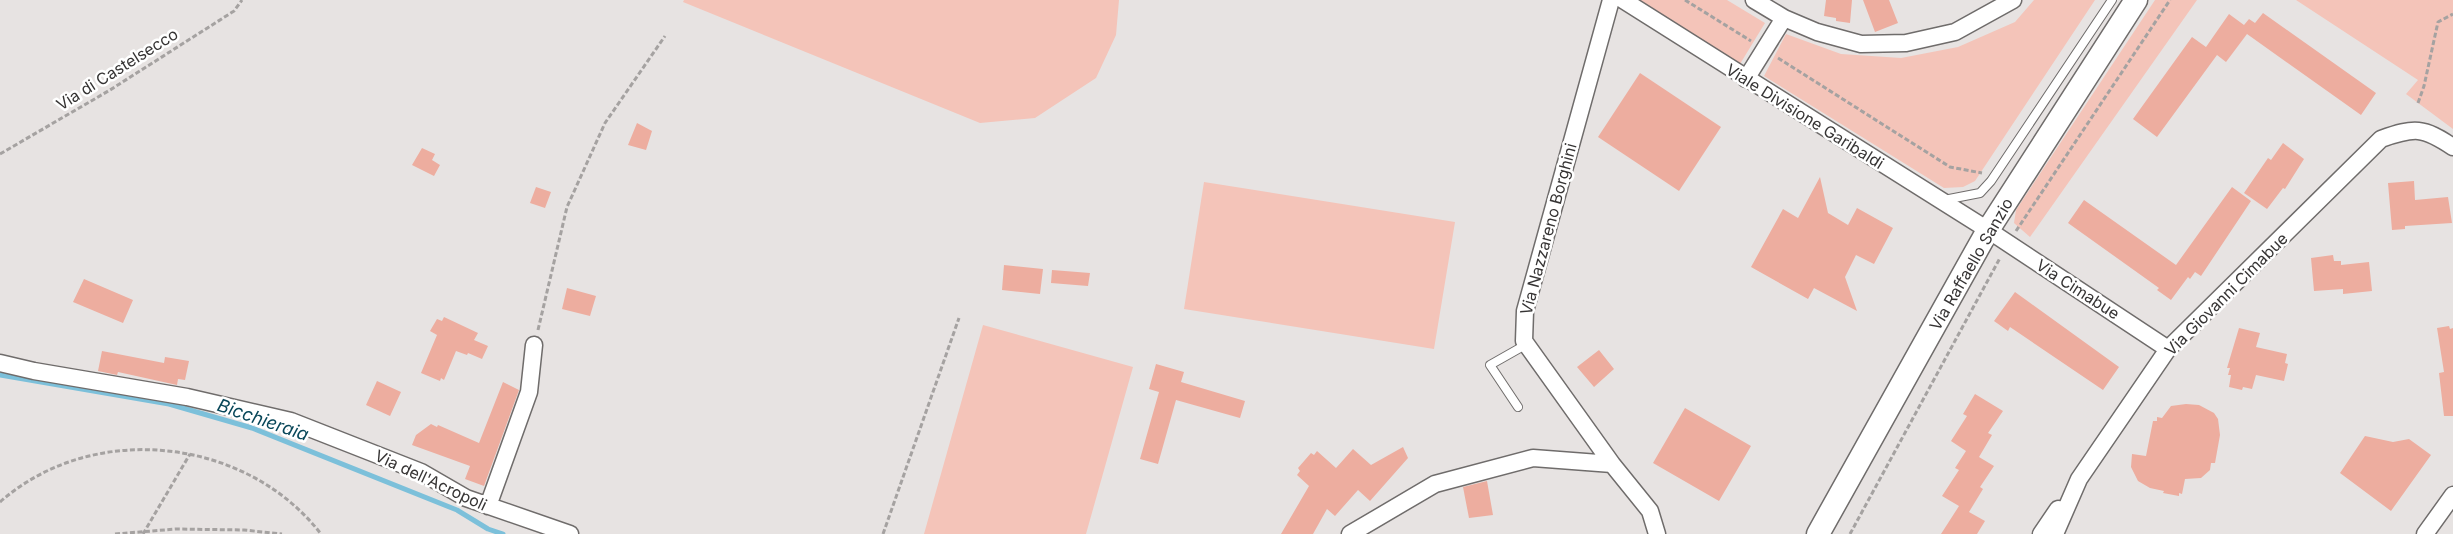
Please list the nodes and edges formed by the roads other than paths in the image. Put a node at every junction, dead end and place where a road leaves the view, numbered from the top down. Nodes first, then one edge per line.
1 (1611, 0) edge
2 (1623, 0) edge
3 (1754, 0) edge
4 (2013, 0) edge
5 (2112, 0) edge
6 (2136, 0) edge
7 (1784, 18) junction
8 (1746, 79) junction
9 (2453, 148) edge
10 (1941, 201) junction
11 (1988, 230) junction
12 (1525, 342) junction
13 (534, 346) road end
14 (2168, 349) junction
15 (0, 364) edge
16 (1518, 407) dead end
17 (1612, 464) junction
18 (2079, 479) junction
19 (2453, 495) edge
20 (488, 506) junction
21 (2428, 533) edge
22 (570, 534) edge
23 (1350, 534) edge
24 (1657, 534) edge
25 (1818, 534) edge
26 (2041, 534) edge
27 (2055, 534) edge

1 - 12 street, Via Nazzareno Borghini
2 - 8 street, Viale Divisione Garibaldi
3 - 7 street
4 - 7 street
5 - 10 lane
6 - 11 main road, Via Raffaello Sanzio
7 - 8 street
8 - 10 street, Viale Divisione Garibaldi
9 - 14 street, Via Giovanni Cimabue
10 - 11 street, Viale Divisione Garibaldi
11 - 14 street, Via Cimabue
11 - 25 main road, Via Raffaello Sanzio
12 - 16 lane
12 - 17 street
13 - 20 street
14 - 18 street, Via Giovanni Cimabue
15 - 20 street, Via dell'Acropoli
17 - 23 street
17 - 24 street
18 - 26 street
18 - 27 street, Via Giovanni Cimabue
19 - 21 street
20 - 22 street, Via dell'Acropoli

